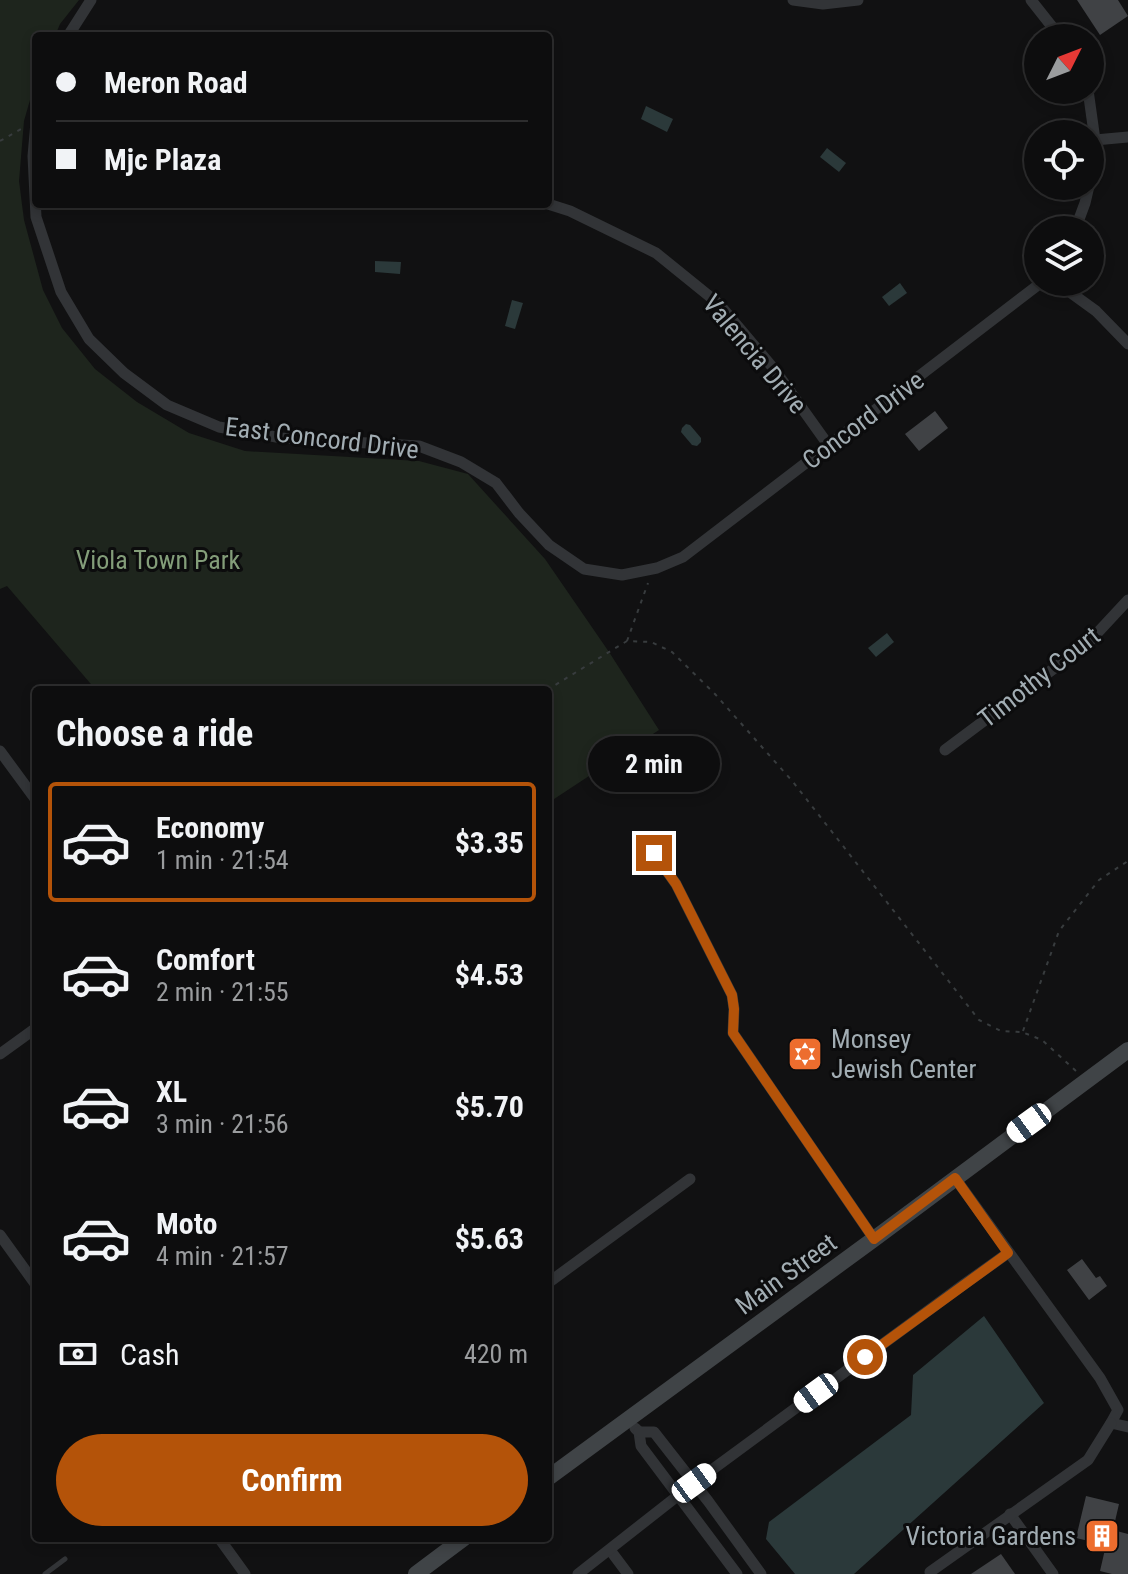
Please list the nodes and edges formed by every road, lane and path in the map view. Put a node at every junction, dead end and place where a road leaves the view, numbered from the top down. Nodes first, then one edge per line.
1 (91, 0) edge
2 (793, 0) edge
3 (858, 0) edge
4 (1031, 0) edge
5 (1050, 24) edge
6 (71, 32) edge
7 (32, 126) edge
8 (1128, 137) edge
9 (1104, 139) edge
10 (0, 141) edge
11 (552, 205) edge
12 (36, 208) edge
13 (1024, 296) edge
14 (1075, 296) edge
15 (1128, 344) edge
16 (829, 446) junction
17 (683, 557) joint
18 (646, 570) junction
19 (1128, 600) edge
20 (627, 641) junction
21 (552, 687) edge
22 (945, 750) dead end
23 (0, 751) edge
24 (32, 795) edge
25 (654, 853) dead end
26 (1128, 861) edge
27 (32, 1031) edge
28 (1022, 1032) junction
29 (1128, 1050) edge
30 (3, 1052) edge
31 (1077, 1072) dead end
32 (955, 1178) junction
33 (690, 1179) dead end
34 (0, 1235) edge
35 (874, 1239) junction
36 (1008, 1253) junction
37 (32, 1279) edge
38 (552, 1280) edge
39 (1111, 1423) junction
40 (634, 1426) junction
41 (1128, 1427) edge
42 (552, 1476) edge
43 (694, 1483) junction
44 (680, 1496) junction
45 (1010, 1514) junction
46 (222, 1542) edge
47 (459, 1542) edge
48 (610, 1550) junction
49 (65, 1559) dead end
50 (930, 1572) dead end
51 (45, 1574) edge
52 (245, 1574) edge
53 (416, 1574) edge
54 (578, 1574) edge
55 (628, 1574) edge
56 (737, 1574) edge
57 (761, 1574) edge
58 (1053, 1574) edge

1 - 6 street
2 - 3 street
4 - 5 street
7 - 10 path
8 - 9 street
11 - 16 street, Valencia Drive
12 - 18 street, East Concord Drive
13 - 16 street, Concord Drive
14 - 15 street
16 - 17 street, Concord Drive
17 - 18 street, East Concord Drive
18 - 20 path
19 - 22 street, Timothy Court
20 - 21 path
20 - 28 path
23 - 24 street
25 - 35 street
26 - 28 path
27 - 30 street
28 - 31 path
29 - 32 main road, Main Street
32 - 35 main road, Main Street
32 - 36 street
33 - 38 street
34 - 37 street
35 - 40 main road, Main Street
36 - 39 street
36 - 43 street
39 - 41 street
39 - 45 street
40 - 42 main road, Main Street
40 - 43 street
40 - 44 street
43 - 44 street
43 - 57 street
44 - 48 street
44 - 56 street
45 - 50 street
45 - 58 street
46 - 52 street
47 - 53 main road
48 - 54 street
48 - 55 street
49 - 51 lane

